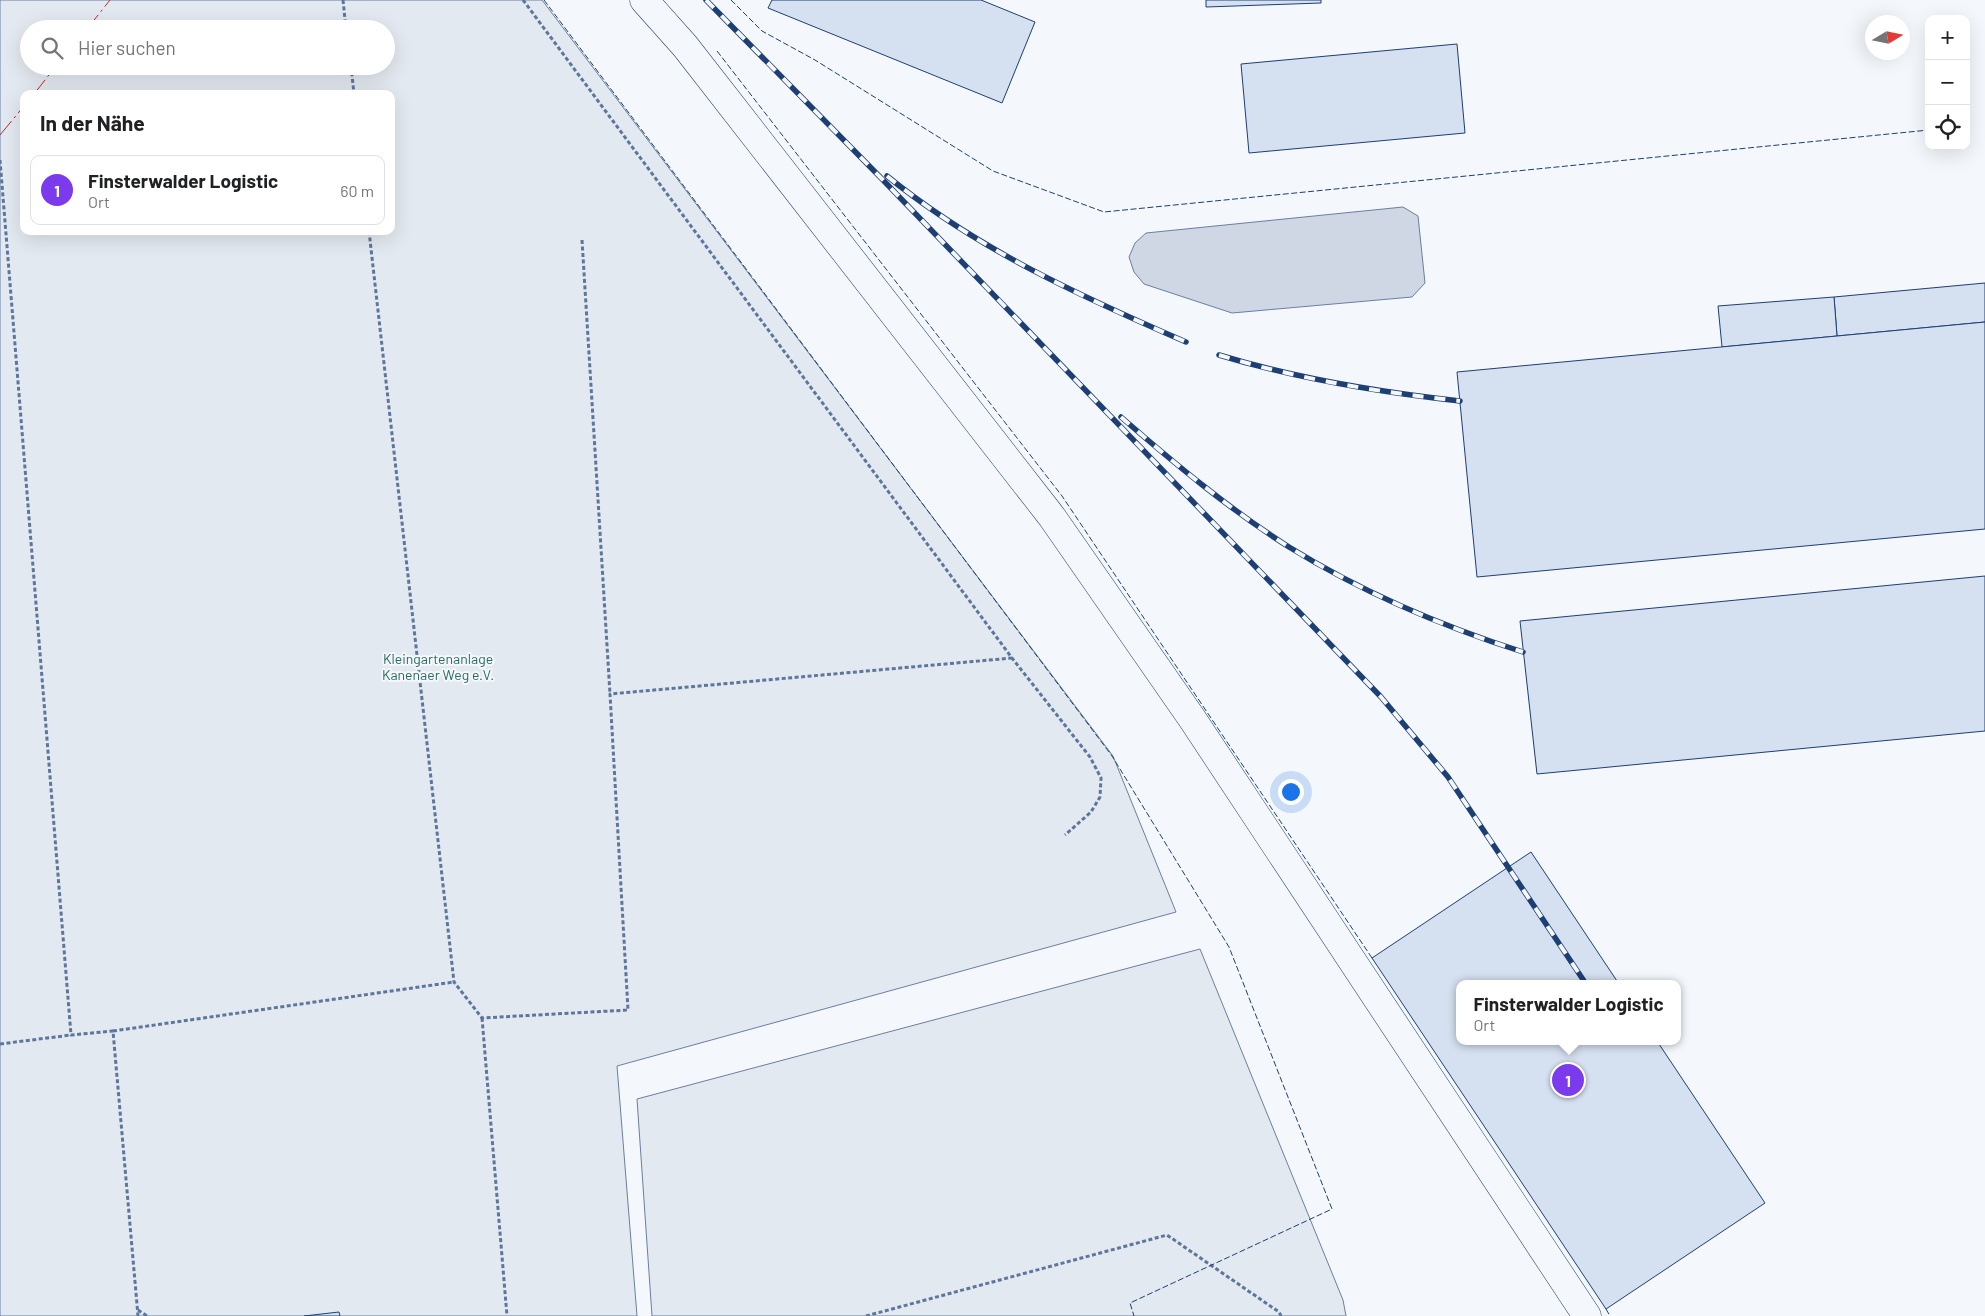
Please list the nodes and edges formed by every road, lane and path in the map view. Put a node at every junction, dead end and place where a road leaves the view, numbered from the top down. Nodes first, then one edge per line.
1 (343, 0) edge
2 (523, 0) edge
3 (644, 0) edge
4 (345, 20) edge
5 (352, 75) edge
6 (354, 90) edge
7 (0, 160) edge
8 (369, 235) edge
9 (582, 240) dead end
10 (1012, 658) junction
11 (610, 694) junction
12 (1065, 836) dead end
13 (454, 982) junction
14 (482, 1018) junction
15 (113, 1031) junction
16 (71, 1035) junction
17 (0, 1044) edge
18 (137, 1310) junction
19 (138, 1316) edge
20 (147, 1316) edge
21 (507, 1316) edge
22 (866, 1316) edge
23 (1281, 1316) edge
24 (1587, 1316) edge

1 - 4 path
2 - 10 path
3 - 24 lane
5 - 6 path
7 - 16 path
8 - 13 path
9 - 11 path
10 - 11 path
10 - 12 path
11 - 14 path
13 - 14 path
13 - 15 path
14 - 21 path
15 - 16 path
15 - 18 path
16 - 17 path
18 - 19 path
18 - 20 path
22 - 23 path

